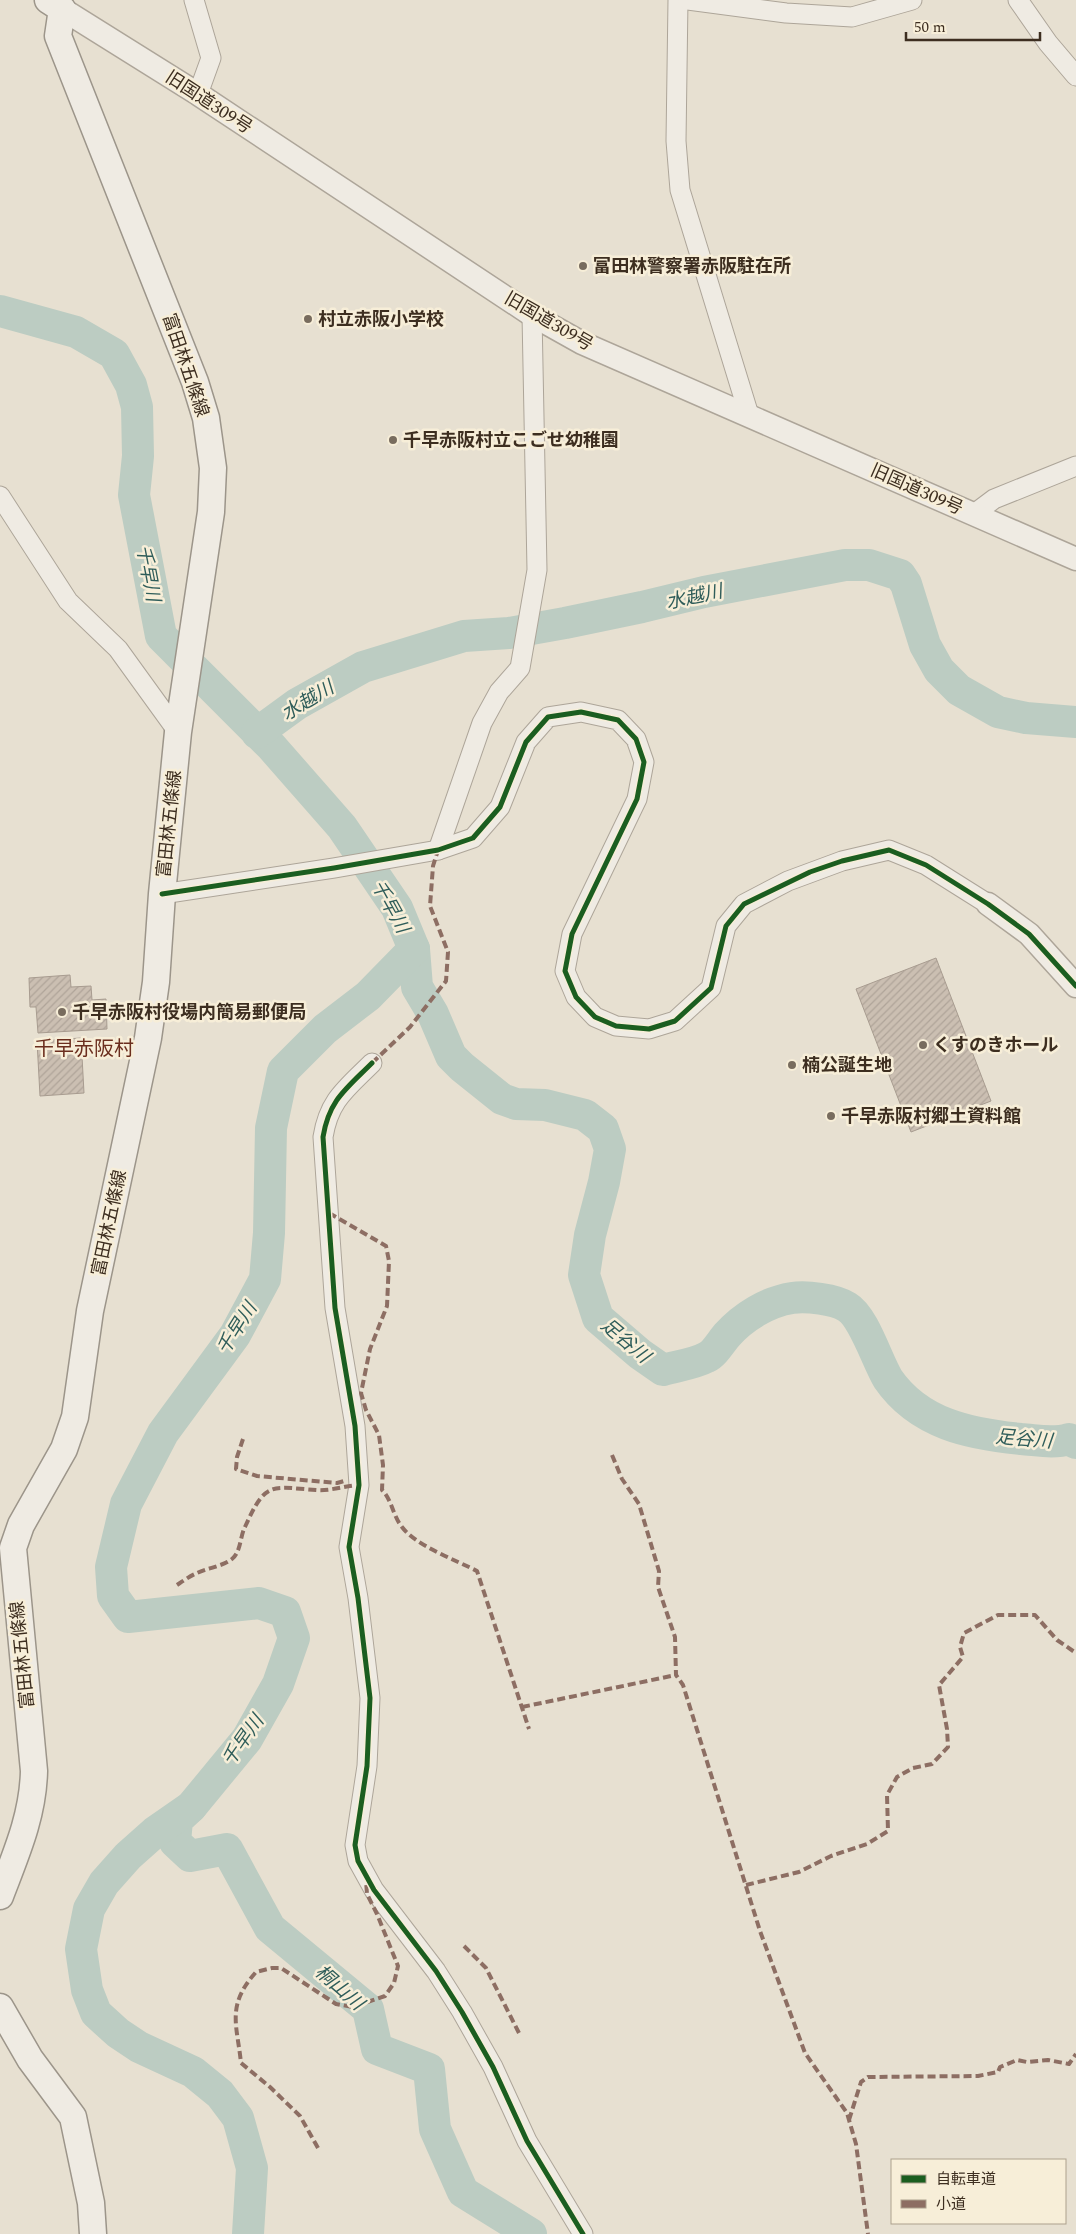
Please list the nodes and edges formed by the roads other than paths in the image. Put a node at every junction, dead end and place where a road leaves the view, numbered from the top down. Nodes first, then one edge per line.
1 (194, 0) edge
2 (678, 0) edge
3 (688, 0) edge
4 (912, 0) edge
5 (1018, 0) edge
6 (55, 4) edge
7 (1076, 76) edge
8 (198, 94) junction
9 (532, 315) junction
10 (748, 415) junction
11 (1076, 466) edge
12 (0, 496) edge
13 (974, 514) junction
14 (1076, 560) edge
15 (180, 720) junction
16 (438, 850) junction
17 (162, 894) junction
18 (988, 904) joint
19 (1076, 986) edge
20 (372, 1063) dead end
21 (0, 1896) edge
22 (0, 2007) edge
23 (93, 2234) edge
24 (583, 2234) edge

1 - 8 street
2 - 10 street
3 - 4 street
5 - 7 street
6 - 8 street, 旧国道309号
6 - 15 main road, 富田林五條線
8 - 9 street, 旧国道309号
9 - 10 street, 旧国道309号
9 - 16 street
10 - 13 street, 旧国道309号
11 - 13 street
12 - 15 street
13 - 14 street, 旧国道309号
15 - 17 main road, 富田林五條線
16 - 17 street
16 - 18 street
17 - 21 main road, 富田林五條線
18 - 19 street
20 - 24 street
22 - 23 main road

